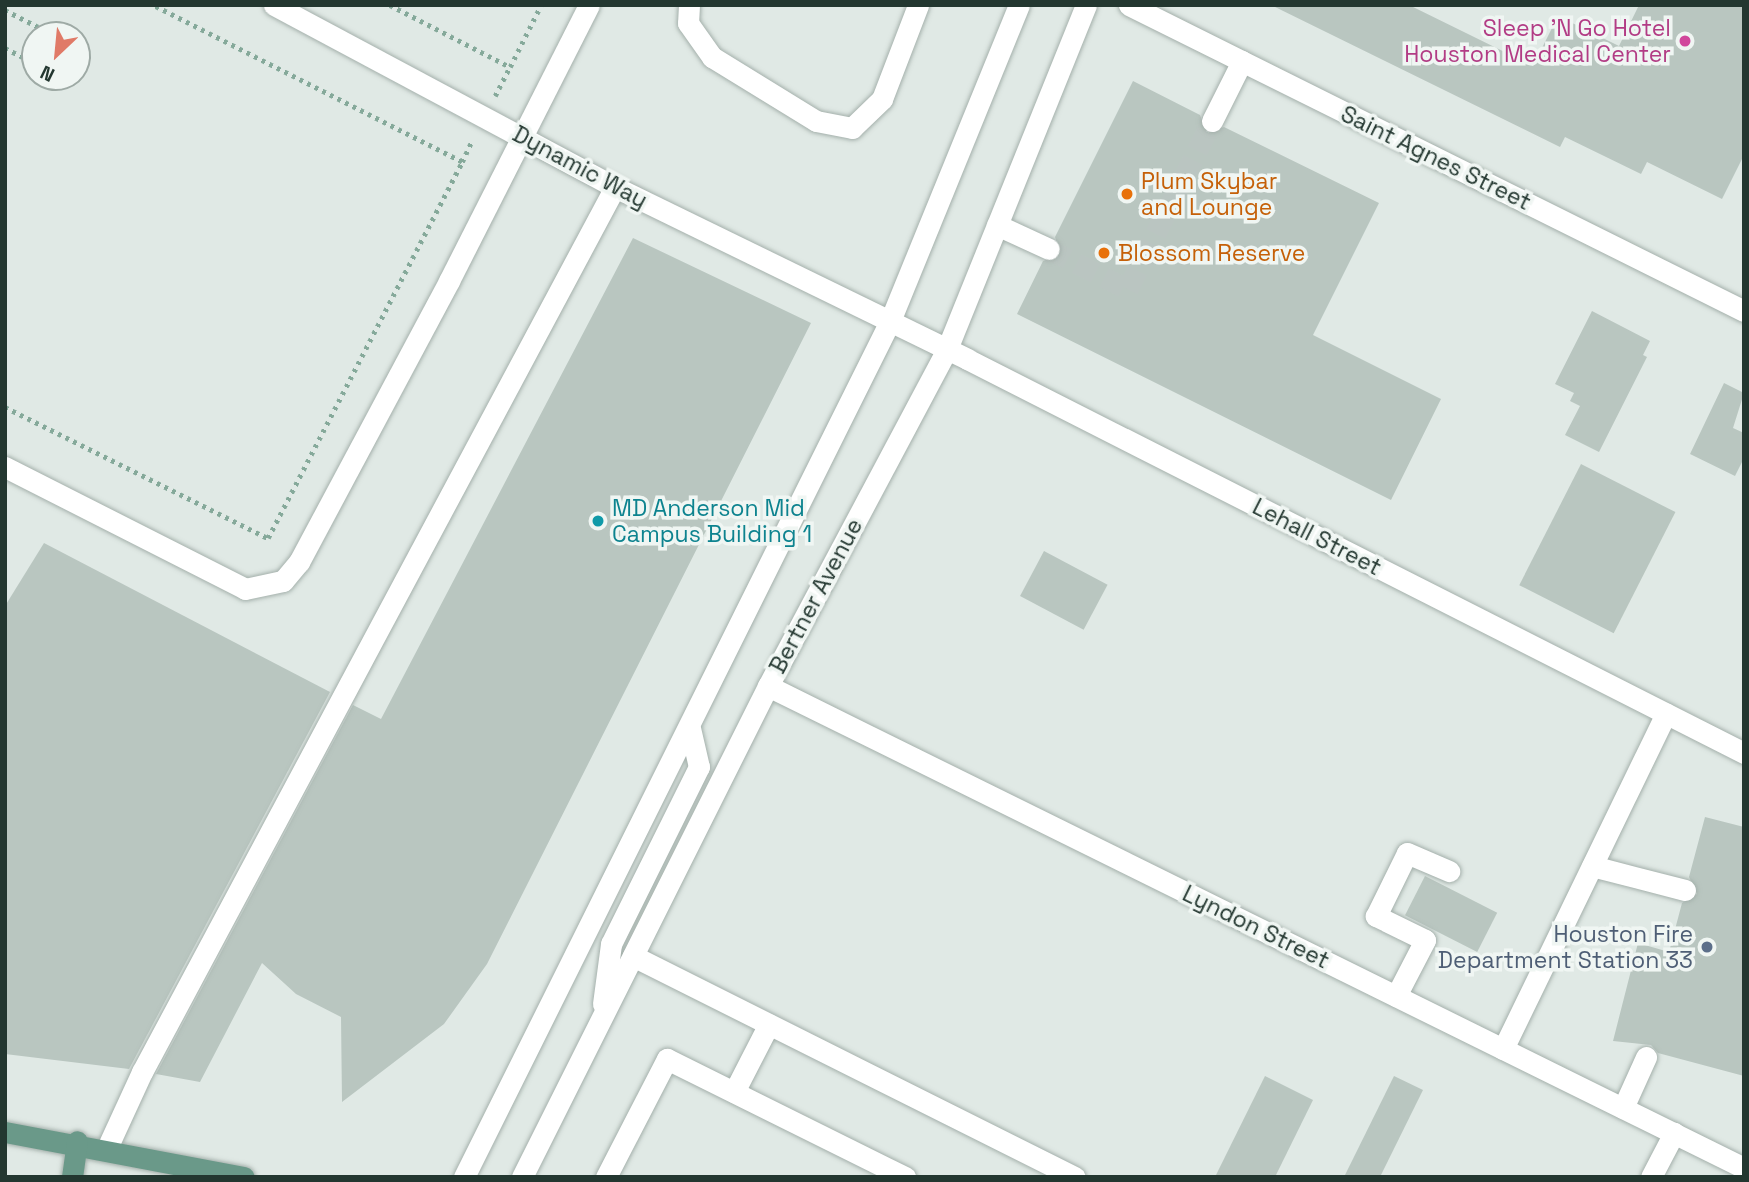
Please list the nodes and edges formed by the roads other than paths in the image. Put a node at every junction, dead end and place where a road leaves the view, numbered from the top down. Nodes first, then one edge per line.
1 (274, 5) edge
2 (589, 5) edge
3 (689, 5) edge
4 (918, 5) edge
5 (1019, 5) edge
6 (1086, 5) edge
7 (1129, 5) edge
8 (1242, 61) junction
9 (1212, 121) tunnel mouth
10 (523, 136) junction
11 (615, 187) junction
12 (997, 225) junction
13 (1049, 249) tunnel mouth
14 (1744, 311) edge
15 (890, 321) junction
16 (947, 349) junction
17 (5, 467) edge
18 (768, 686) junction
19 (1666, 714) junction
20 (690, 728) junction
21 (1744, 753) edge
22 (1592, 866) junction
23 (1449, 871) dead end
24 (1685, 890) dead end
25 (633, 956) junction
26 (1396, 996) junction
27 (600, 1020) junction
28 (769, 1024) junction
29 (1503, 1049) junction
30 (1646, 1057) dead end
31 (734, 1092) junction
32 (1623, 1108) junction
33 (5, 1132) edge
34 (1674, 1133) junction
35 (77, 1141) junction
36 (107, 1147) junction
37 (1744, 1168) edge
38 (72, 1177) edge
39 (244, 1177) edge
40 (464, 1177) edge
41 (522, 1177) edge
42 (606, 1177) edge
43 (905, 1177) edge
44 (1075, 1177) edge
45 (1651, 1177) edge

1 - 10 street, Dynamic Way
2 - 10 street
3 - 4 street
5 - 15 street
6 - 12 street, Bertner Avenue
7 - 8 street, Saint Agnes Street
8 - 9 street
8 - 14 street, Saint Agnes Street
10 - 11 street, Dynamic Way
10 - 17 street
11 - 15 street, Dynamic Way
11 - 36 street
12 - 13 street
12 - 16 street, Bertner Avenue
15 - 16 street, Lehall Street
15 - 20 street
16 - 18 street, Bertner Avenue
16 - 19 street, Lehall Street
18 - 25 street, Bertner Avenue
18 - 26 street, Lyndon Street
19 - 21 street, Lehall Street
19 - 22 street
20 - 27 street
20 - 40 street
22 - 24 street
22 - 29 street
23 - 26 street
25 - 27 street, Bertner Avenue
25 - 28 street
26 - 29 street, Lyndon Street
27 - 41 street, Bertner Avenue
28 - 31 street
28 - 44 street
29 - 32 street, Lyndon Street
30 - 32 street
31 - 42 street
31 - 43 street
32 - 34 street, Lyndon Street
33 - 35 main road
34 - 37 street, Lyndon Street
34 - 45 street
35 - 36 main road
35 - 38 main road
36 - 39 main road

